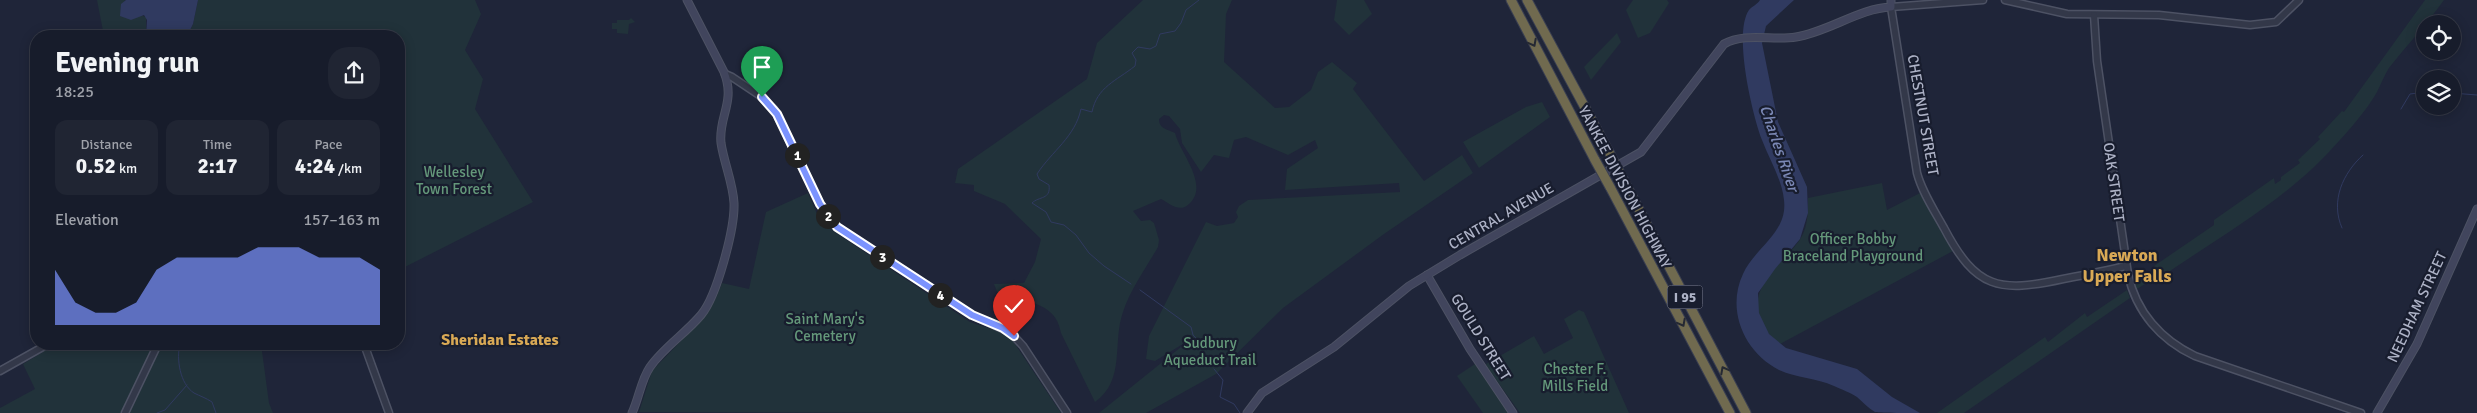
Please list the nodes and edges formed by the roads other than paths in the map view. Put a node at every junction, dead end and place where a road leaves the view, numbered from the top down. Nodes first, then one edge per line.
1 (688, 0) edge
2 (1511, 0) edge
3 (1527, 0) edge
4 (1983, 0) edge
5 (2005, 0) edge
6 (2299, 0) edge
7 (1891, 3) edge
8 (2094, 15) junction
9 (725, 74) junction
10 (2477, 209) edge
11 (2126, 266) junction
12 (1427, 275) junction
13 (37, 350) edge
14 (155, 350) edge
15 (366, 350) edge
16 (0, 371) edge
17 (1717, 388) junction
18 (125, 413) edge
19 (389, 413) edge
20 (632, 413) edge
21 (1067, 413) edge
22 (1247, 413) edge
23 (1513, 413) edge
24 (1725, 413) edge
25 (1730, 413) edge
26 (1746, 413) edge
27 (2361, 413) edge
28 (2376, 413) edge

1 - 9 main road
2 -> 17 highway, YANKEE DIVISION HIGHWAY / I 95, bridge
26 -> 3 highway, YANKEE DIVISION HIGHWAY / I 95, bridge
4 - 7 street
5 - 8 street
6 - 8 street
7 - 11 street, CHESTNUT STREET
7 - 12 main road, CENTRAL AVENUE
8 - 11 street, OAK STREET
9 - 20 main road
9 - 21 street
10 - 28 main road, NEEDHAM STREET
11 - 27 street, OAK STREET
12 - 22 main road, CENTRAL AVENUE
12 - 23 main road, GOULD STREET
13 - 16 street
14 - 18 street
15 - 19 street
17 - 24 highway
17 - 25 highway, YANKEE DIVISION HIGHWAY / I 95

